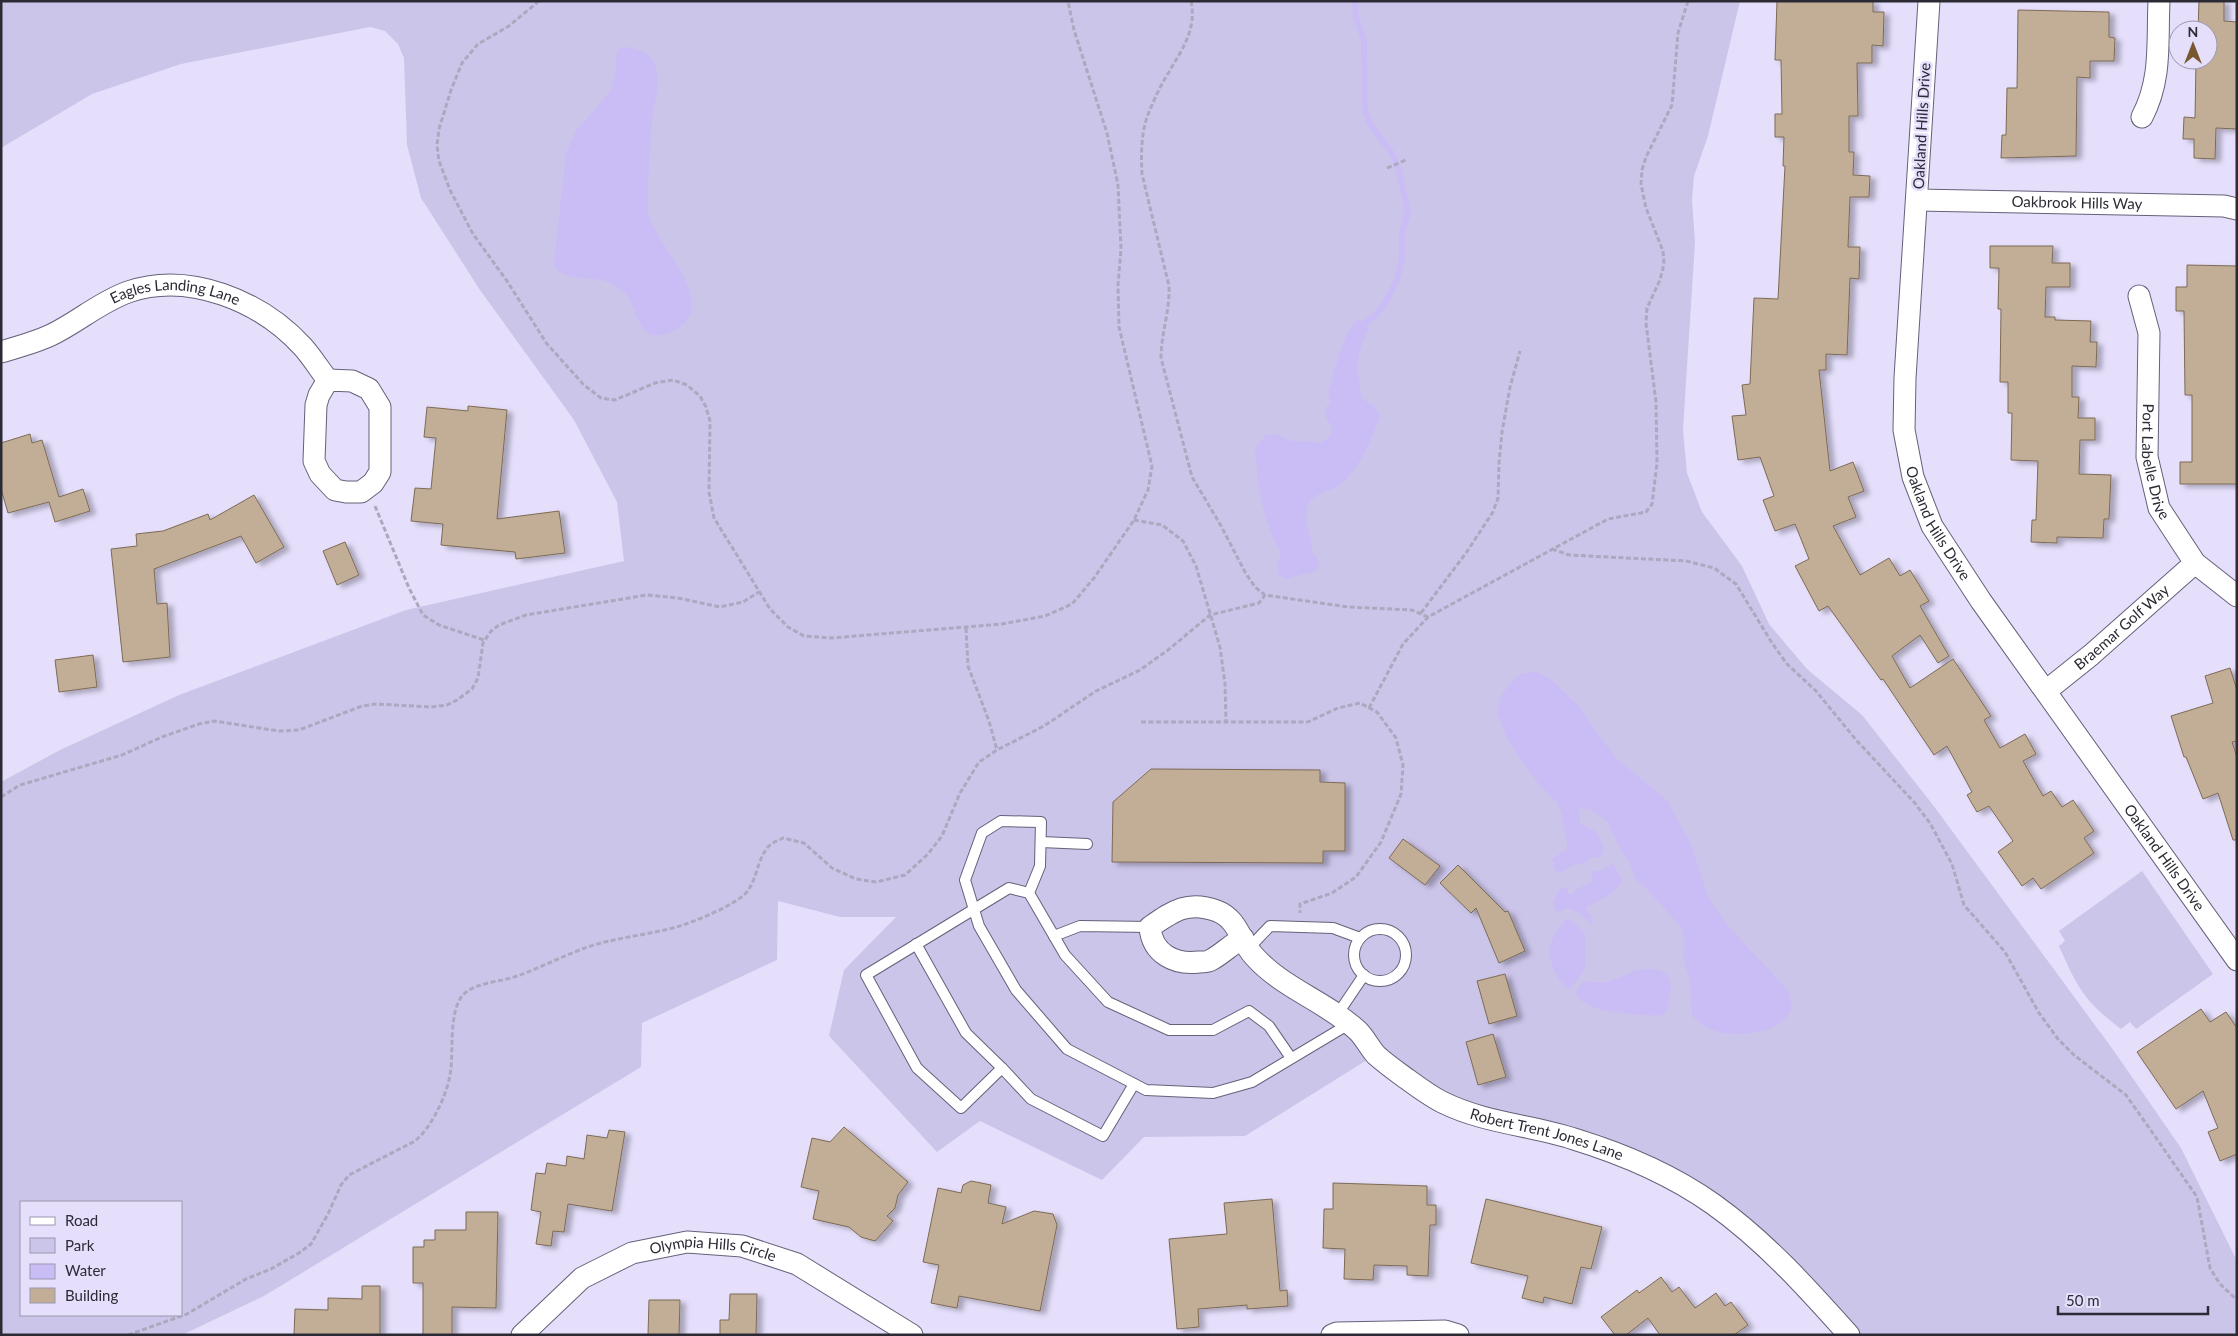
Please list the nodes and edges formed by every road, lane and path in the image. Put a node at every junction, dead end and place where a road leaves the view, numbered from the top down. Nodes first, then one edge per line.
1 (539, 1) edge
2 (1068, 1) edge
3 (1190, 1) edge
4 (1688, 1) edge
5 (1929, 1) edge
6 (2159, 1) edge
7 (2142, 117) dead end
8 (1406, 160) dead end
9 (1387, 168) dead end
10 (1917, 200) junction
11 (2237, 209) edge
12 (2140, 296) dead end
13 (1520, 351) dead end
14 (1, 352) edge
15 (328, 380) junction
16 (367, 487) junction
17 (1134, 520) junction
18 (1552, 549) junction
19 (2195, 562) junction
20 (759, 592) junction
21 (1265, 595) junction
22 (2237, 596) edge
23 (1421, 613) junction
24 (1210, 615) junction
25 (1428, 617) junction
26 (966, 628) junction
27 (484, 640) junction
28 (2046, 691) junction
29 (1369, 708) junction
30 (1141, 722) dead end
31 (1226, 722) junction
32 (997, 750) junction
33 (1, 797) edge
34 (1041, 842) junction
35 (1087, 844) dead end
36 (1029, 893) junction
37 (973, 908) junction
38 (1150, 927) junction
39 (1300, 927) junction
40 (1054, 936) junction
41 (1360, 938) junction
42 (1246, 943) junction
43 (916, 944) junction
44 (2237, 960) edge
45 (1364, 975) junction
46 (1343, 1020) junction
47 (1291, 1058) junction
48 (1002, 1068) junction
49 (1134, 1084) junction
50 (2237, 1300) edge
51 (181, 1316) edge
52 (182, 1316) edge
53 (128, 1335) edge
54 (522, 1335) edge
55 (912, 1335) edge
56 (1332, 1335) edge
57 (1458, 1335) edge
58 (1850, 1335) edge

1 - 20 path
2 - 17 path
3 - 21 path
4 - 18 path
5 - 10 street, Oakland Hills Drive
6 - 7 street
8 - 9 path
10 - 11 street, Oakbrook Hills Way
10 - 28 street, Oakland Hills Drive
12 - 19 street, Port Labelle Drive
13 - 23 path
14 - 15 street, Eagles Landing Lane
15 - 16 street
15 - 16 street
16 - 27 path
17 - 24 path
17 - 26 path
18 - 25 path
18 - 50 path
19 - 22 street, Port Labelle Drive
19 - 28 street, Braemar Golf Way
20 - 26 path
20 - 27 path
21 - 23 path
21 - 24 path
23 - 25 path
24 - 31 path
24 - 32 path
25 - 29 path
26 - 32 path
27 - 33 path
28 - 44 street, Oakland Hills Drive
29 - 31 path
29 - 39 path
30 - 31 path
32 - 52 path
34 - 35 lane
34 - 36 lane
34 - 37 lane
36 - 37 lane
36 - 40 lane
37 - 43 lane
37 - 49 lane
38 - 40 lane
38 - 42 street, Robert Trent Jones Lane
38 - 42 street
39 - 41 lane
39 - 42 lane
40 - 47 lane
41 - 45 lane
41 - 45 lane
42 - 46 street, Robert Trent Jones Lane
43 - 48 lane
43 - 48 lane
45 - 46 lane
46 - 47 lane
46 - 58 street, Robert Trent Jones Lane
47 - 49 lane
48 - 49 lane
51 - 53 path
54 - 55 street, Olympia Hills Circle
56 - 57 street

